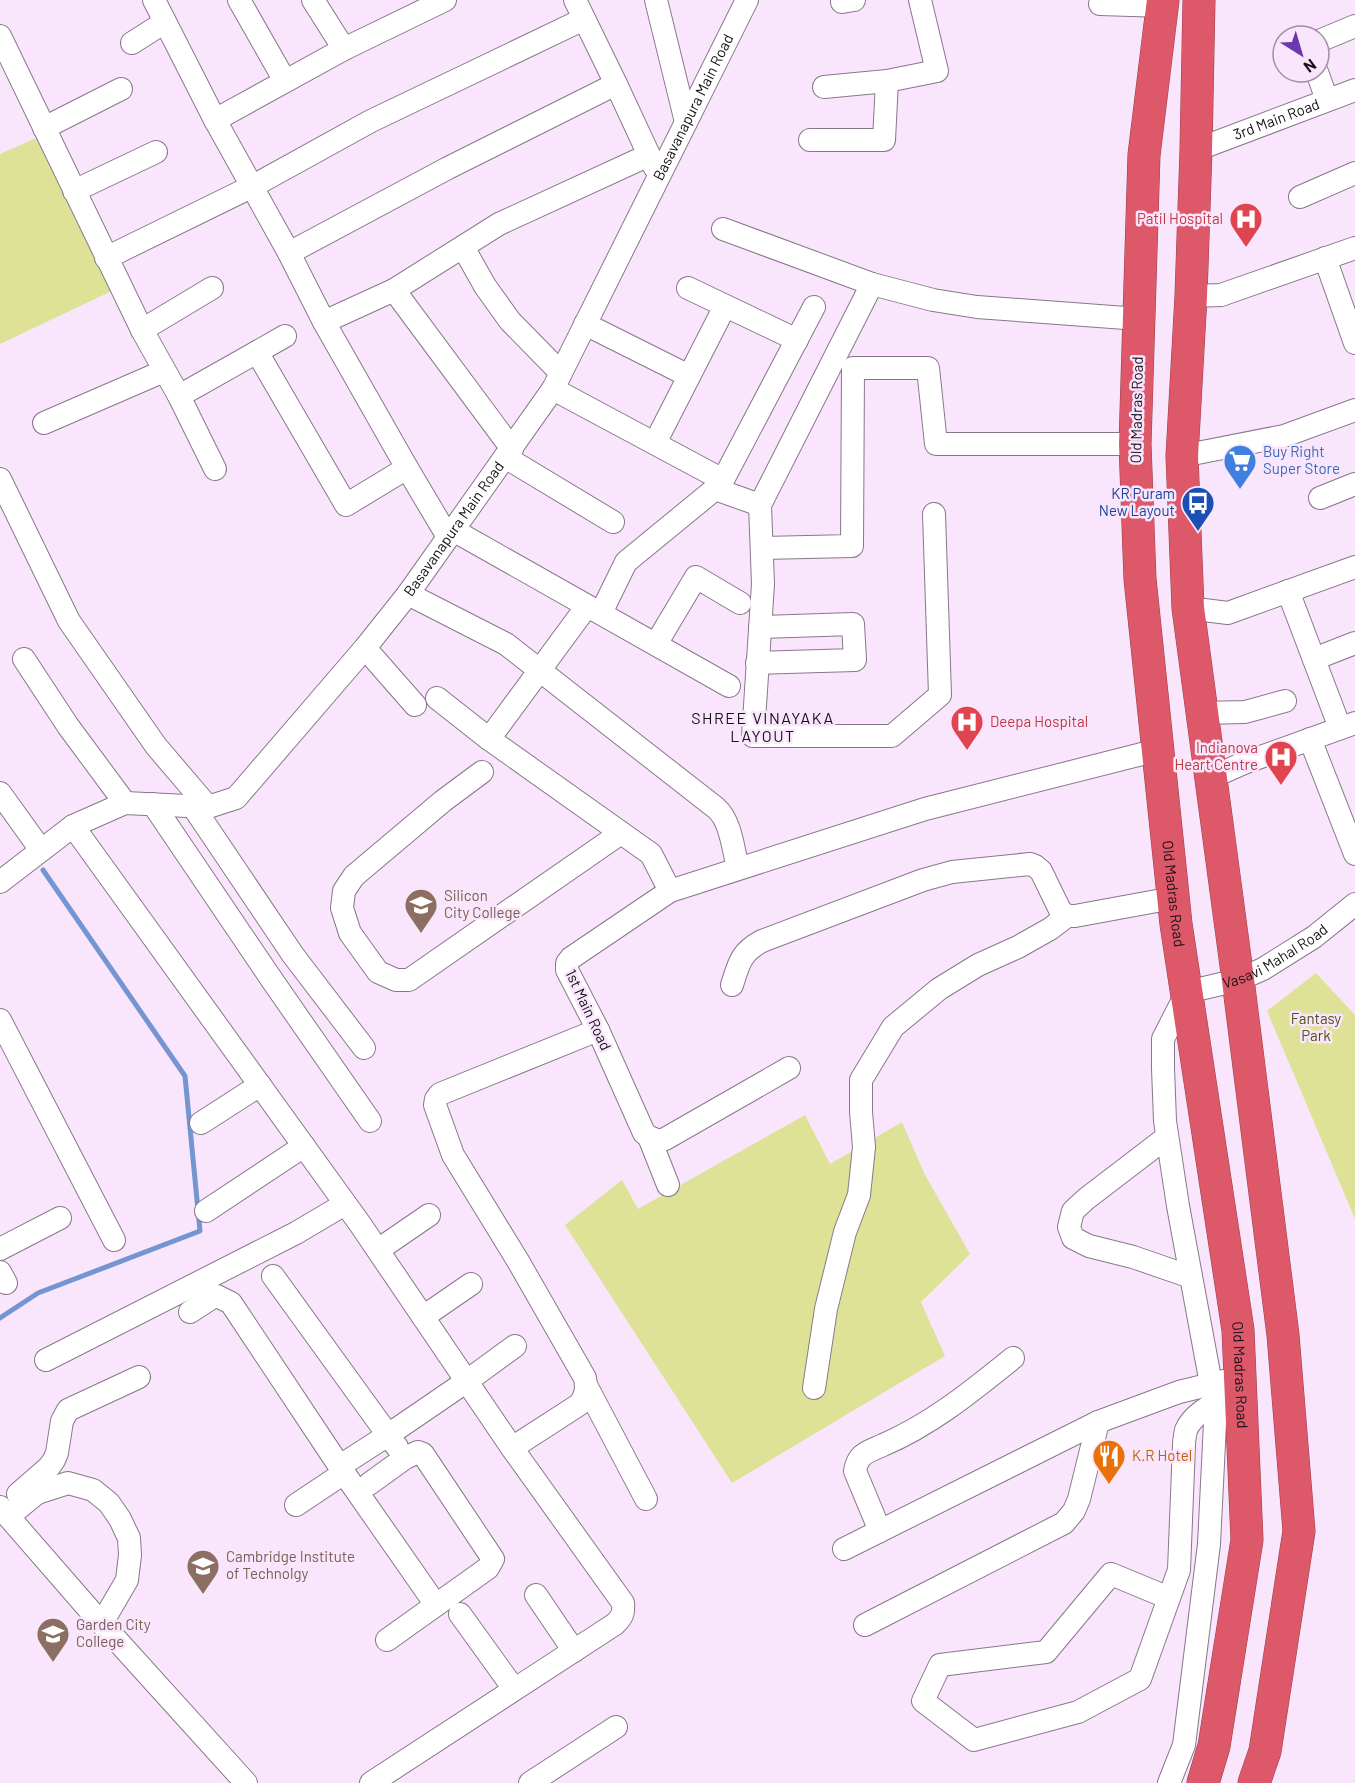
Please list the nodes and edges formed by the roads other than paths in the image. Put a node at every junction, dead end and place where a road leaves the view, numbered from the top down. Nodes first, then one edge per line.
1 (154, 0) edge
2 (239, 0) edge
3 (313, 0) edge
4 (445, 0) edge
5 (656, 0) edge
6 (747, 0) edge
7 (920, 0) edge
8 (1199, 0) edge
9 (1163, 3) edge
10 (1100, 4) dead end
11 (406, 8) edge
12 (579, 10) edge
13 (165, 22) junction
14 (1355, 26) edge
15 (1331, 36) edge
16 (1, 42) edge
17 (132, 43) dead end
18 (344, 50) junction
19 (1198, 59) junction
20 (1156, 60) junction
21 (285, 81) junction
22 (887, 81) junction
23 (616, 84) junction
24 (1321, 84) edge
25 (824, 87) dead end
26 (121, 89) dead end
27 (1355, 90) edge
28 (1327, 100) junction
29 (215, 120) junction
30 (686, 122) junction
31 (44, 128) junction
32 (810, 140) dead end
33 (1196, 150) junction
34 (156, 152) dead end
35 (649, 155) junction
36 (1355, 173) edge
37 (659, 178) junction
38 (253, 186) junction
39 (74, 191) junction
40 (1300, 197) dead end
41 (723, 229) dead end
42 (463, 247) junction
43 (1355, 248) edge
44 (289, 253) junction
45 (106, 258) junction
46 (1325, 258) junction
47 (872, 284) junction
48 (212, 288) dead end
49 (688, 288) dead end
50 (394, 291) junction
51 (1191, 296) junction
52 (725, 306) junction
53 (814, 307) dead end
54 (1139, 319) junction
55 (324, 322) junction
56 (585, 324) junction
57 (142, 330) junction
58 (1353, 331) edge
59 (285, 336) dead end
60 (797, 340) junction
61 (257, 352) junction
62 (164, 371) junction
63 (689, 376) junction
64 (557, 381) junction
65 (179, 396) junction
66 (1355, 410) edge
67 (44, 423) dead end
68 (655, 443) junction
69 (1135, 444) junction
70 (508, 453) junction
71 (1182, 456) junction
72 (407, 468) junction
73 (215, 469) dead end
74 (1, 482) edge
75 (719, 484) junction
76 (1355, 484) edge
77 (1320, 498) dead end
78 (760, 505) junction
79 (934, 514) dead end
80 (613, 522) dead end
81 (451, 533) junction
82 (762, 548) junction
83 (1355, 567) edge
84 (1288, 591) junction
85 (408, 594) junction
86 (740, 603) dead end
87 (1188, 608) junction
88 (594, 610) junction
89 (760, 627) junction
90 (1355, 643) edge
91 (656, 644) junction
92 (365, 648) junction
93 (24, 659) dead end
94 (1314, 659) junction
95 (757, 663) junction
96 (540, 671) junction
97 (729, 686) dead end
98 (437, 698) dead end
99 (1285, 701) dead end
100 (415, 705) dead end
101 (1202, 713) junction
102 (1348, 726) edge
103 (489, 739) junction
104 (1310, 739) junction
105 (1158, 750) junction
106 (482, 772) dead end
107 (1210, 778) junction
108 (0, 793) edge
109 (125, 802) junction
110 (153, 804) junction
111 (201, 808) junction
112 (73, 826) junction
113 (621, 833) junction
114 (41, 850) junction
115 (1355, 854) edge
116 (738, 868) junction
117 (0, 882) edge
118 (670, 891) junction
119 (1173, 898) junction
120 (1355, 904) edge
121 (1067, 916) junction
122 (293, 955) junction
123 (266, 972) junction
124 (1238, 980) junction
125 (732, 985) dead end
126 (1186, 992) junction
127 (0, 1020) edge
128 (598, 1030) junction
129 (364, 1048) dead end
130 (789, 1068) dead end
131 (260, 1085) junction
132 (370, 1121) dead end
133 (201, 1123) dead end
134 (649, 1137) junction
135 (1167, 1137) junction
136 (304, 1146) junction
137 (668, 1185) dead end
138 (345, 1204) junction
139 (206, 1211) dead end
140 (429, 1215) dead end
141 (60, 1218) dead end
142 (114, 1240) dead end
143 (0, 1249) edge
144 (378, 1250) junction
145 (273, 1276) dead end
146 (1191, 1277) junction
147 (471, 1284) dead end
148 (190, 1312) dead end
149 (423, 1317) junction
150 (515, 1346) dead end
151 (1013, 1358) dead end
152 (46, 1360) dead end
153 (139, 1377) dead end
154 (467, 1381) junction
155 (587, 1387) junction
156 (814, 1388) dead end
157 (1227, 1390) junction
158 (1098, 1422) junction
159 (388, 1435) junction
160 (512, 1448) junction
161 (405, 1458) junction
162 (342, 1470) junction
163 (369, 1484) dead end
164 (646, 1499) dead end
165 (296, 1505) dead end
166 (3, 1510) edge
167 (880, 1531) junction
168 (844, 1549) dead end
169 (536, 1595) dead end
170 (1169, 1598) junction
171 (436, 1605) junction
172 (460, 1614) dead end
173 (102, 1623) junction
174 (865, 1625) dead end
175 (387, 1640) dead end
176 (574, 1652) junction
177 (514, 1689) junction
178 (616, 1727) dead end
179 (246, 1783) edge
180 (371, 1783) edge
181 (530, 1783) edge
182 (1169, 1783) edge
183 (1203, 1783) edge
184 (1254, 1783) edge

1 - 13 street
2 - 21 street
3 - 18 street
4 - 11 street
5 - 30 street
6 - 30 street, Basavanapura Main Road
7 - 22 street
8 - 19 highway
9 - 10 street
9 - 20 highway, Old Madras Road
11 - 18 street
12 - 23 street
12 - 38 street
13 - 17 street
13 - 29 street
14 - 15 street
16 - 31 street
18 - 21 street
19 - 20 highway
19 - 33 highway
20 - 54 highway, Old Madras Road
21 - 29 street
22 - 25 street
22 - 32 street
23 - 35 street
23 - 44 street
24 - 28 street
26 - 31 street
27 - 28 street, 3rd Main Road
28 - 33 street, 3rd Main Road
29 - 38 street
30 - 37 street, Basavanapura Main Road
31 - 39 street
33 - 51 highway
34 - 39 street
35 - 37 street
35 - 42 street
36 - 40 street
37 - 56 street, Basavanapura Main Road
38 - 44 street
38 - 45 street
39 - 45 street
41 - 47 street
42 - 50 street
42 - 64 street
43 - 46 street
44 - 55 street
45 - 57 street
46 - 51 street
46 - 58 street
47 - 54 street
47 - 78 street
48 - 57 street
49 - 52 street
50 - 55 street
50 - 70 street
51 - 71 highway
52 - 60 street
52 - 63 street
53 - 60 street
54 - 69 highway, Old Madras Road
55 - 72 street
56 - 63 street
56 - 64 street, Basavanapura Main Road
57 - 62 street
59 - 61 street
60 - 75 street
61 - 65 street
61 - 72 street
62 - 65 street
62 - 67 street
63 - 68 street
64 - 68 street
64 - 70 street, Basavanapura Main Road
65 - 73 street
66 - 71 street
68 - 75 street
69 - 82 street
69 - 105 highway, Old Madras Road
70 - 80 street
70 - 81 street, Basavanapura Main Road
71 - 87 highway
72 - 81 street
74 - 111 street
75 - 78 street
75 - 88 street
76 - 77 street
78 - 82 street
79 - 95 street
81 - 85 street, Basavanapura Main Road
81 - 88 street
82 - 89 street
83 - 84 street
84 - 87 street
84 - 94 street
85 - 92 street, Basavanapura Main Road
85 - 96 street
86 - 91 street
87 - 101 highway
88 - 91 street
88 - 96 street
89 - 95 street
89 - 95 street
90 - 94 street
91 - 97 street
92 - 100 street
92 - 111 street, Basavanapura Main Road
93 - 109 street
94 - 102 street
96 - 103 street
96 - 116 street
98 - 103 street
99 - 101 street
101 - 107 highway
102 - 104 street
103 - 113 street
104 - 107 street
104 - 115 street
105 - 116 street
105 - 119 highway, Old Madras Road
106 - 113 street
107 - 124 highway
108 - 114 street
109 - 110 street, Basavanapura Main Road
109 - 112 street, Basavanapura Main Road
110 - 111 street, Basavanapura Main Road
110 - 123 street
111 - 122 street
112 - 114 street, Basavanapura Main Road
112 - 131 street
113 - 118 street
114 - 117 street, Basavanapura Main Road
116 - 118 street
118 - 128 street, 1st Main Road
119 - 121 street
119 - 126 highway, Old Madras Road
120 - 124 street, Vasavi Mahal Road
121 - 125 street
121 - 156 street
122 - 123 street
122 - 129 street
123 - 132 street
124 - 126 street, Vasavi Mahal Road
124 - 184 highway
126 - 135 street
126 - 157 highway, Old Madras Road
127 - 142 street
128 - 134 street, 1st Main Road
128 - 155 street
130 - 134 street
131 - 133 street
131 - 136 street
134 - 137 street, 1st Main Road
135 - 146 street
135 - 146 street
136 - 138 street
136 - 139 street
138 - 144 street
138 - 152 street
140 - 144 street
141 - 143 street
144 - 149 street
145 - 159 street
146 - 157 street
147 - 149 street
148 - 162 street
149 - 154 street
150 - 154 street
151 - 167 street
153 - 166 street
154 - 159 street
154 - 160 street
155 - 160 street
155 - 164 street
157 - 158 street
157 - 170 street
157 - 182 street
157 - 183 highway, Old Madras Road
158 - 167 street
158 - 174 street
159 - 161 street
159 - 162 street
160 - 176 street
161 - 163 street
161 - 171 street
162 - 165 street
162 - 171 street
166 - 173 street
166 - 173 street
167 - 168 street
169 - 176 street
170 - 170 street
171 - 175 street
172 - 177 street
173 - 179 street
176 - 177 street
177 - 180 street
178 - 181 street

